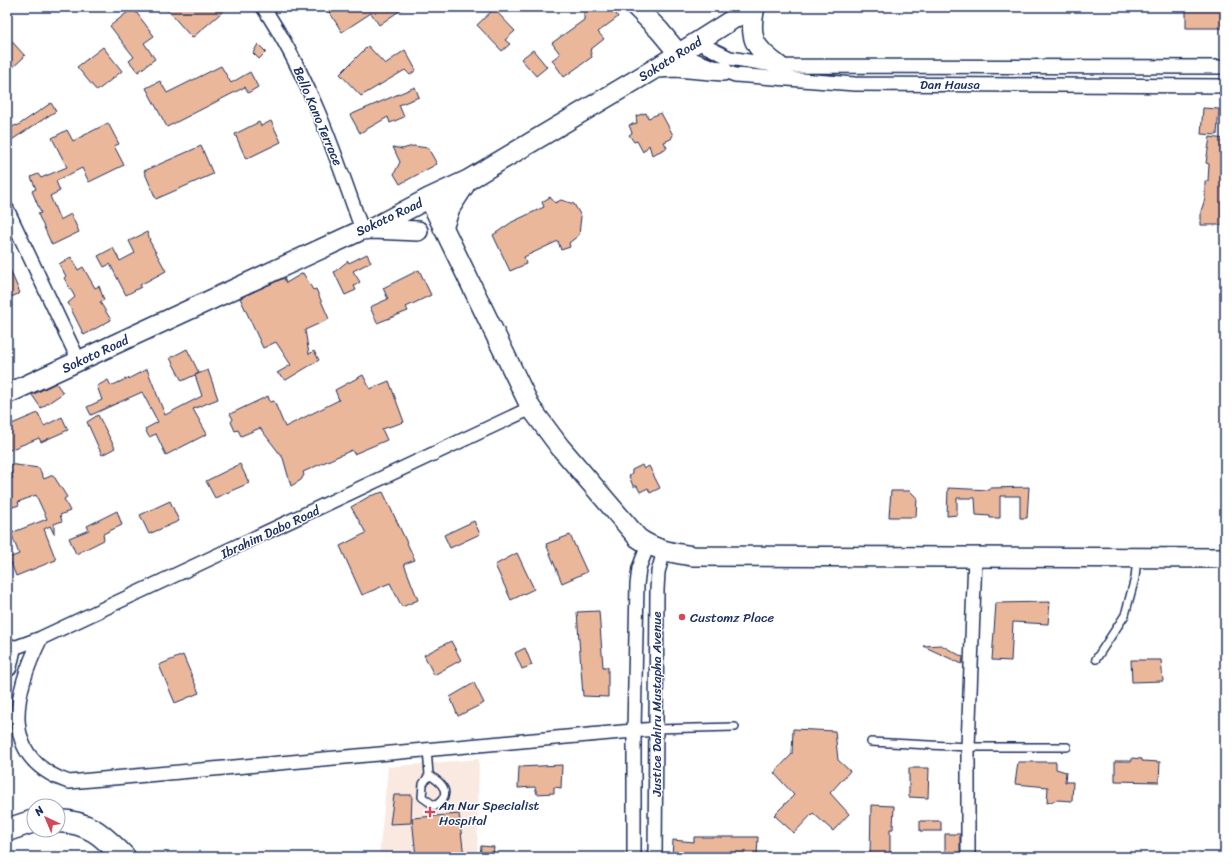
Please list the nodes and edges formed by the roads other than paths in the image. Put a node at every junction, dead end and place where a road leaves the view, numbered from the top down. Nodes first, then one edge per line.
1 (263, 7) edge
2 (636, 7) edge
3 (754, 7) edge
4 (660, 30) junction
5 (697, 42) junction
6 (679, 54) junction
7 (779, 66) junction
8 (1225, 67) edge
9 (656, 68) junction
10 (723, 71) junction
11 (1225, 86) edge
12 (468, 180) junction
13 (429, 198) junction
14 (7, 209) edge
15 (443, 228) junction
16 (367, 229) junction
17 (418, 231) dead end
18 (79, 361) junction
19 (7, 394) edge
20 (531, 408) junction
21 (656, 548) junction
22 (976, 557) junction
23 (1137, 558) junction
24 (1225, 558) edge
25 (41, 638) junction
26 (8, 655) edge
27 (1096, 659) dead end
28 (735, 727) dead end
29 (655, 729) junction
30 (634, 730) junction
31 (871, 742) dead end
32 (968, 747) junction
33 (1067, 747) dead end
34 (428, 749) junction
35 (429, 775) dead end
36 (66, 822) edge
37 (26, 824) edge
38 (7, 830) edge
39 (124, 857) edge
40 (634, 857) edge
41 (655, 857) edge
42 (968, 857) edge

1 - 16 street, Bello Kano Terrace
2 - 4 street
3 - 5 street, Sokoto Road
3 - 7 street
4 - 5 street
4 - 6 street
5 - 6 street, Sokoto Road
5 - 7 street, Dan Hausa
6 - 9 street, Sokoto Road
6 - 10 street, Dan Hausa
7 - 8 street, Dan Hausa
9 - 10 street
9 - 12 street, Sokoto Road
10 - 11 street, Dan Hausa
12 - 13 street, Sokoto Road
12 - 15 street
13 - 15 street
13 - 16 street, Sokoto Road
14 - 18 street
15 - 20 street
16 - 17 street
16 - 18 street, Sokoto Road
18 - 19 street, Sokoto Road
20 - 21 street
20 - 25 street, Ibrahim Dabo Road
21 - 22 street
21 - 29 street, Justice Dahiru Mustapha Avenue
21 - 30 street
22 - 23 street
22 - 32 street
23 - 24 street
23 - 27 lane
25 - 26 street, Ibrahim Dabo Road
25 - 34 street
28 - 29 lane
29 - 30 street
29 - 41 street, Justice Dahiru Mustapha Avenue
30 - 34 street
30 - 40 street
31 - 32 lane
32 - 33 lane
32 - 42 street
34 - 35 lane
36 - 39 highway
37 - 38 highway

